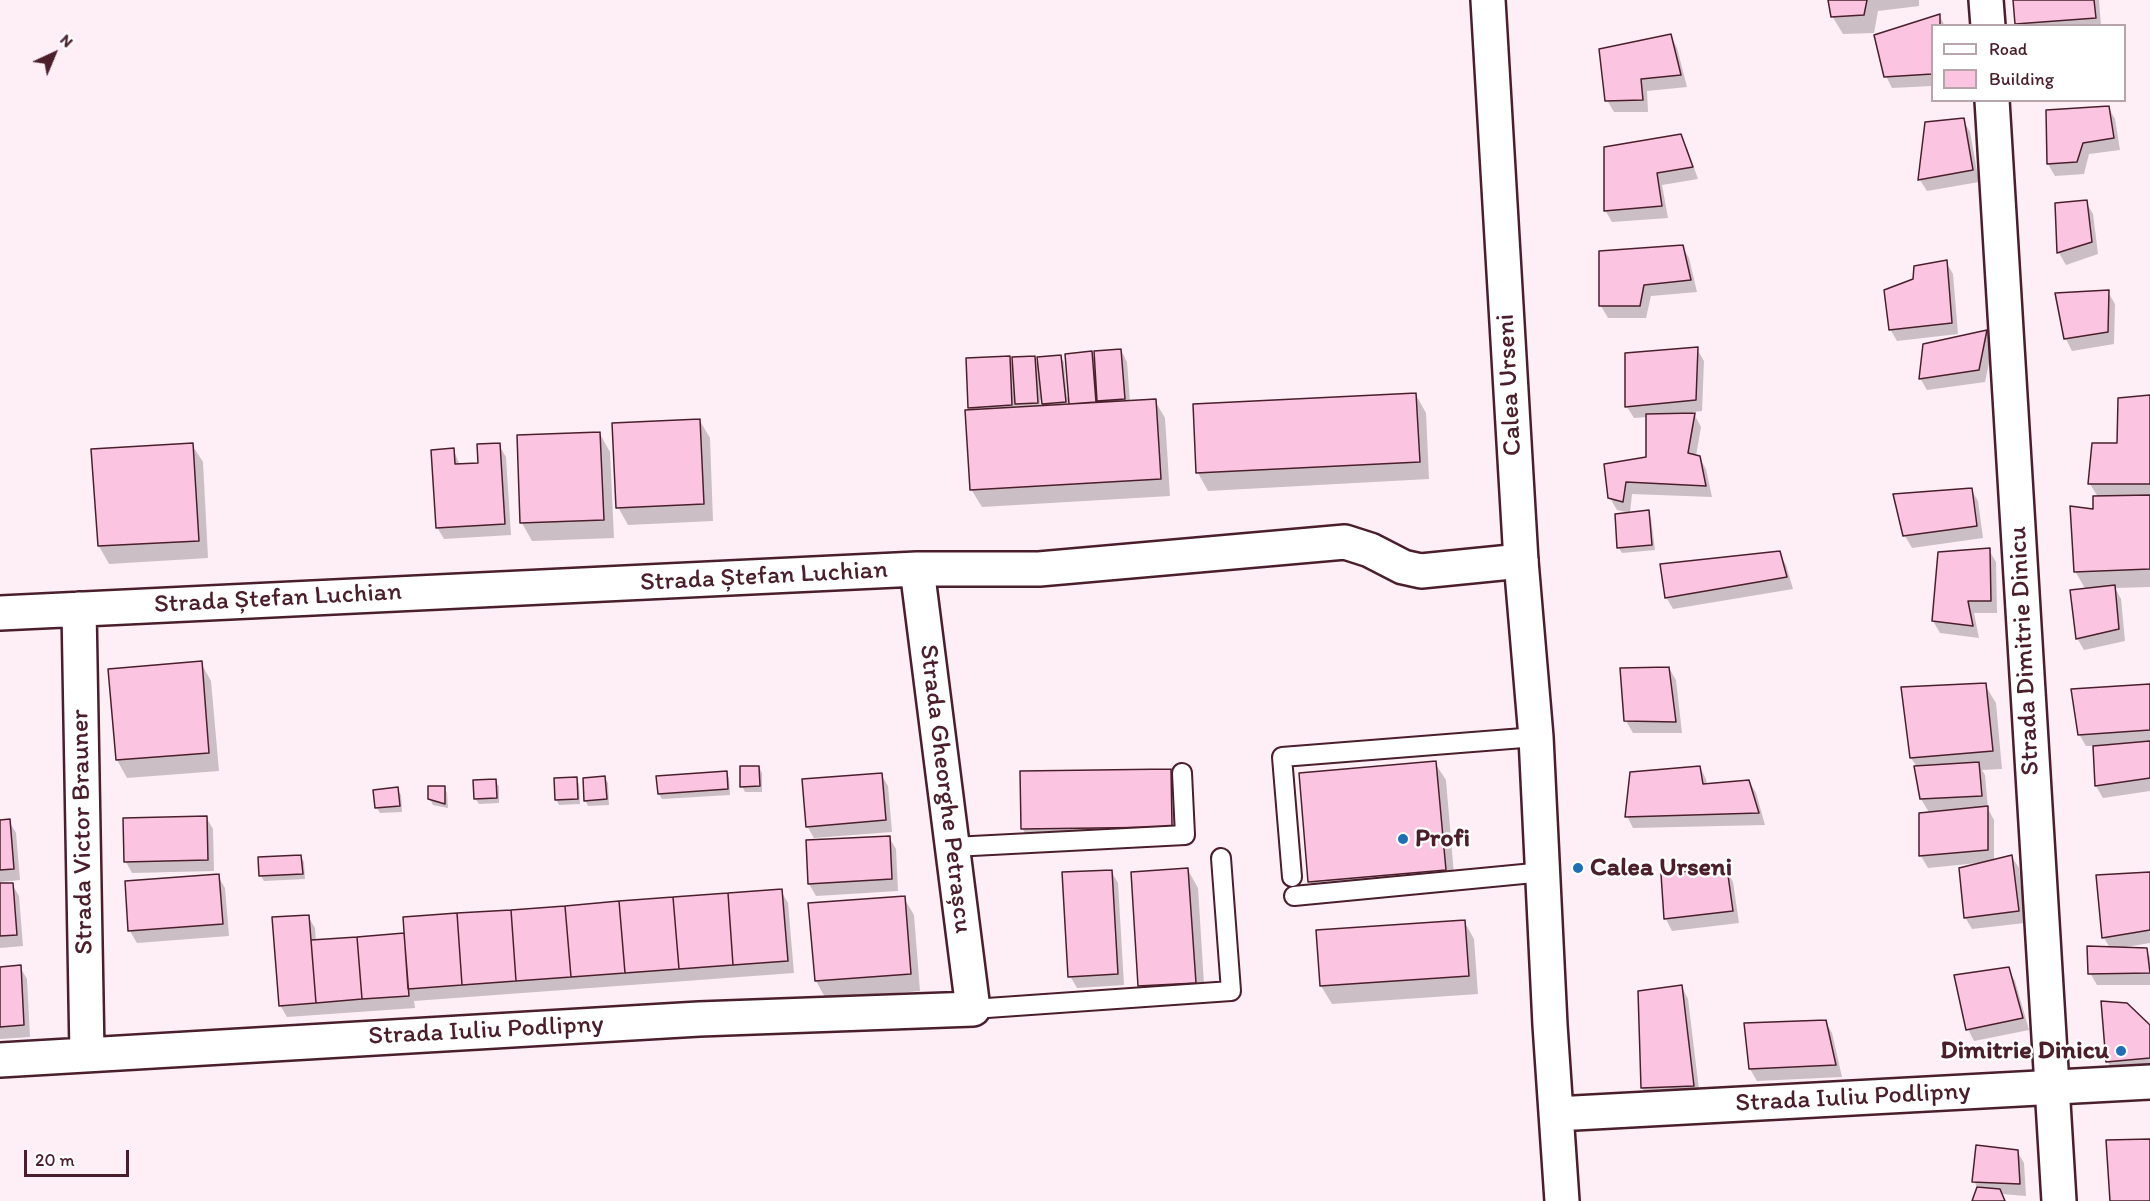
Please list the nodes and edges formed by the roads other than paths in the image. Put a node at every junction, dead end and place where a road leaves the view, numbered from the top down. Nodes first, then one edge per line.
1 (1488, 0) edge
2 (1986, 0) edge
3 (1988, 24) edge
4 (1992, 102) edge
5 (1521, 561) junction
6 (917, 569) junction
7 (79, 609) junction
8 (0, 613) edge
9 (1536, 737) junction
10 (1182, 773) dead end
11 (953, 847) junction
12 (1221, 858) dead end
13 (1544, 872) junction
14 (1292, 877) dead end
15 (1294, 896) dead end
16 (973, 1010) junction
17 (87, 1054) junction
18 (0, 1060) edge
19 (2150, 1082) edge
20 (2051, 1087) junction
21 (1556, 1114) junction
22 (1562, 1201) edge
23 (2059, 1201) edge

1 - 5 street, Calea Urseni
2 - 3 street
4 - 20 street, Strada Dimitrie Dinicu
5 - 6 street, Strada Ștefan Luchian
5 - 9 street, Calea Urseni
6 - 7 street, Strada Ștefan Luchian
6 - 11 street, Strada Gheorghe Petrașcu
7 - 8 street, Strada Ștefan Luchian
7 - 17 street, Strada Victor Brauner
9 - 13 street, Calea Urseni
9 - 14 lane
10 - 11 lane
11 - 16 street, Strada Gheorghe Petrașcu
12 - 16 lane
13 - 15 lane
13 - 21 street, Calea Urseni
16 - 17 street, Strada Iuliu Podlipny
17 - 18 street, Strada Iuliu Podlipny
19 - 20 street, Strada Iuliu Podlipny
20 - 21 street, Strada Iuliu Podlipny
20 - 23 street, Strada Dimitrie Dinicu
21 - 22 street, Calea Urseni

